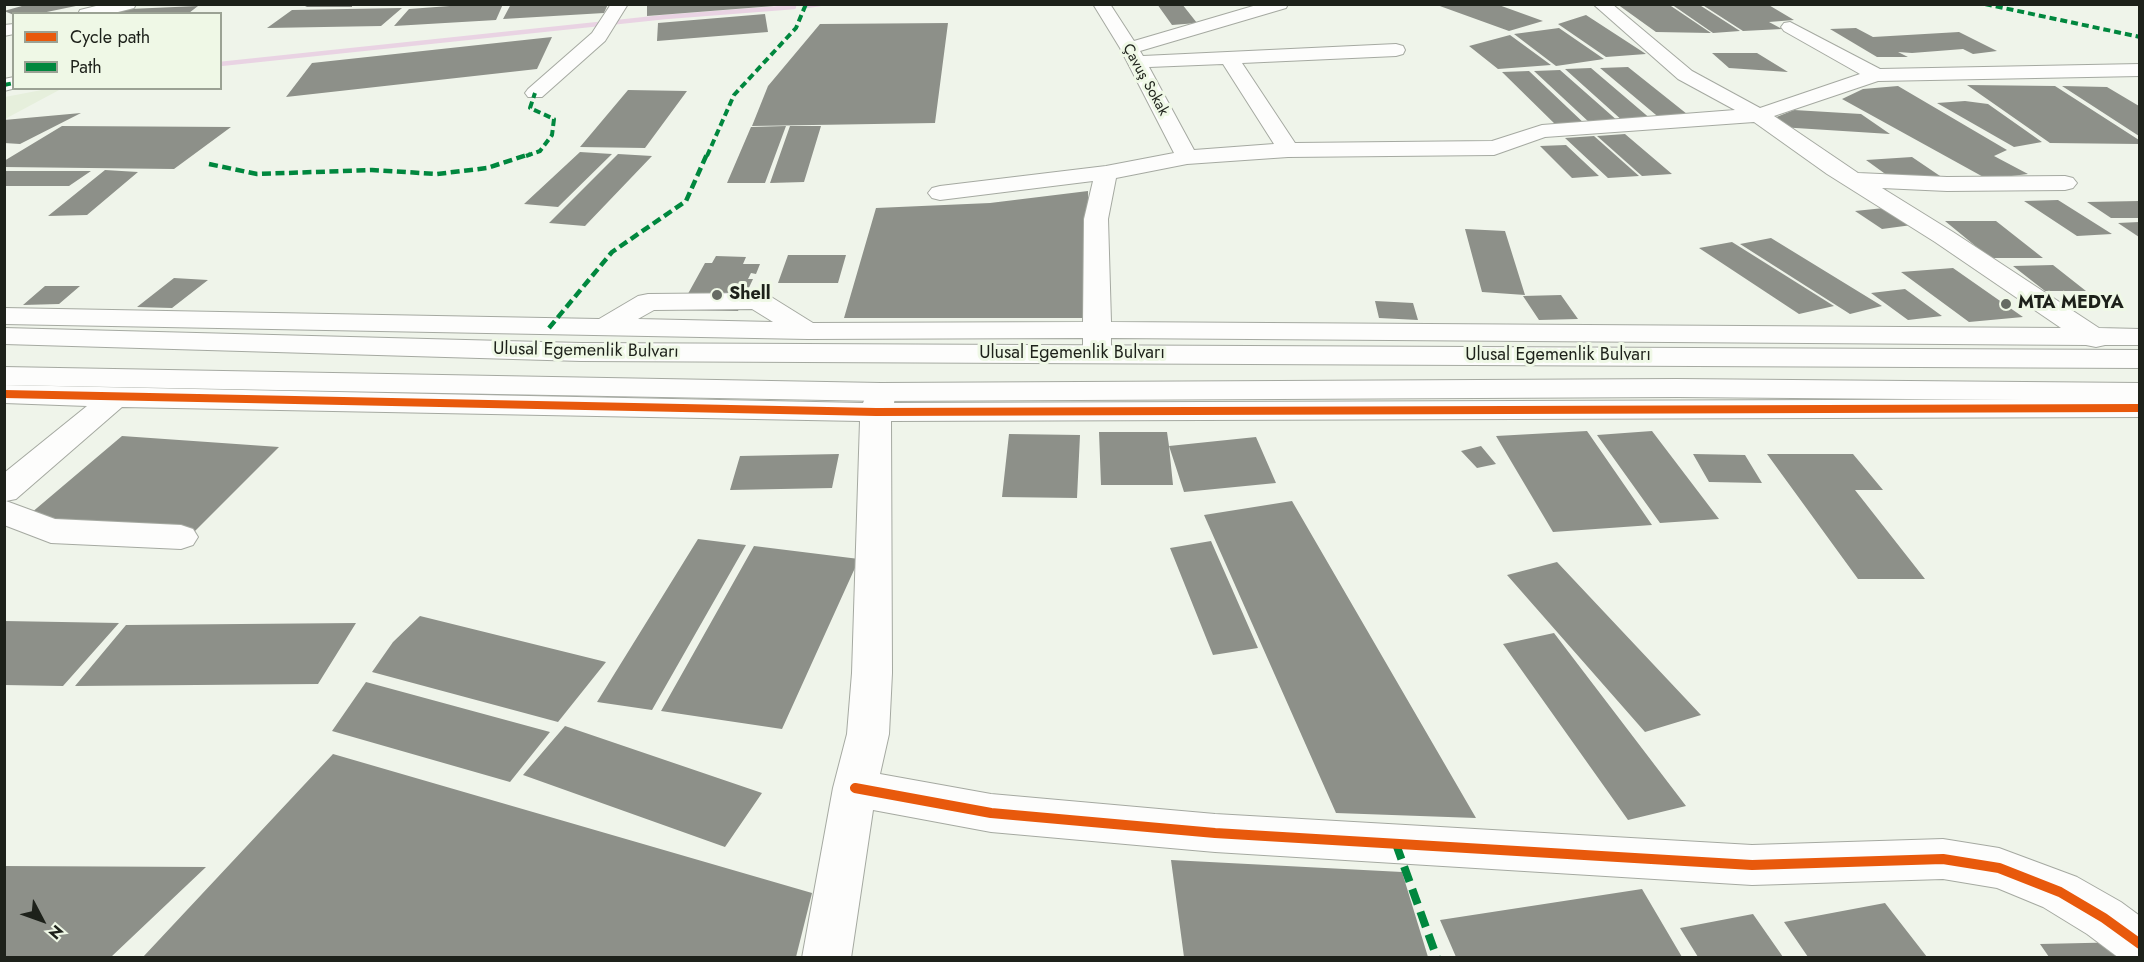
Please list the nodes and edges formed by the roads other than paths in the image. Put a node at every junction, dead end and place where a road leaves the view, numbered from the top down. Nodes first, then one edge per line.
1 (128, 4) edge
2 (1101, 4) edge
3 (1280, 4) edge
4 (1601, 4) edge
5 (619, 6) edge
6 (94, 12) edge
7 (1790, 27) dead end
8 (1396, 50) dead end
9 (1132, 55) junction
10 (1229, 58) junction
11 (2139, 70) edge
12 (1876, 75) junction
13 (535, 93) dead end
14 (1758, 115) junction
15 (1288, 150) junction
16 (1187, 157) junction
17 (1106, 173) junction
18 (1853, 180) junction
19 (2065, 183) dead end
20 (940, 193) dead end
21 (4, 316) edge
22 (603, 328) junction
23 (4, 336) edge
24 (2093, 336) junction
25 (1097, 342) junction
26 (804, 343) junction
27 (581, 352) junction
28 (2136, 356) edge
29 (4, 376) edge
30 (2139, 392) edge
31 (4, 394) edge
32 (115, 398) junction
33 (878, 402) junction
34 (2139, 408) edge
35 (4, 491) edge
36 (4, 512) edge
37 (181, 537) dead end
38 (855, 788) junction
39 (2139, 944) edge
40 (826, 957) edge

1 - 6 main road
2 - 9 main road, Çavuş Sokak
3 - 9 main road
4 - 14 main road
5 - 13 main road
7 - 12 main road
8 - 10 main road
9 - 10 main road
9 - 16 main road, Çavuş Sokak
10 - 15 main road
11 - 12 main road
12 - 14 main road
14 - 15 main road
14 - 18 main road
15 - 16 main road
16 - 17 main road
17 - 20 main road
17 - 25 main road
18 - 19 main road
18 - 24 main road
21 - 22 main road
22 - 26 main road
22 - 27 main road
23 - 27 main road, Ulusal Egemenlik Bulvarı
24 - 25 main road
24 - 28 main road
25 - 26 main road, Ulusal Egemenlik Bulvarı
25 - 28 main road, Ulusal Egemenlik Bulvarı
26 - 27 main road, Ulusal Egemenlik Bulvarı
29 - 33 main road, Ulusal Egemenlik Bulvarı
30 - 33 main road, Ulusal Egemenlik Bulvarı
31 - 32 main road
32 - 33 main road
32 - 35 main road
33 - 34 main road
33 - 38 main road
36 - 37 main road
38 - 39 main road
38 - 40 main road

